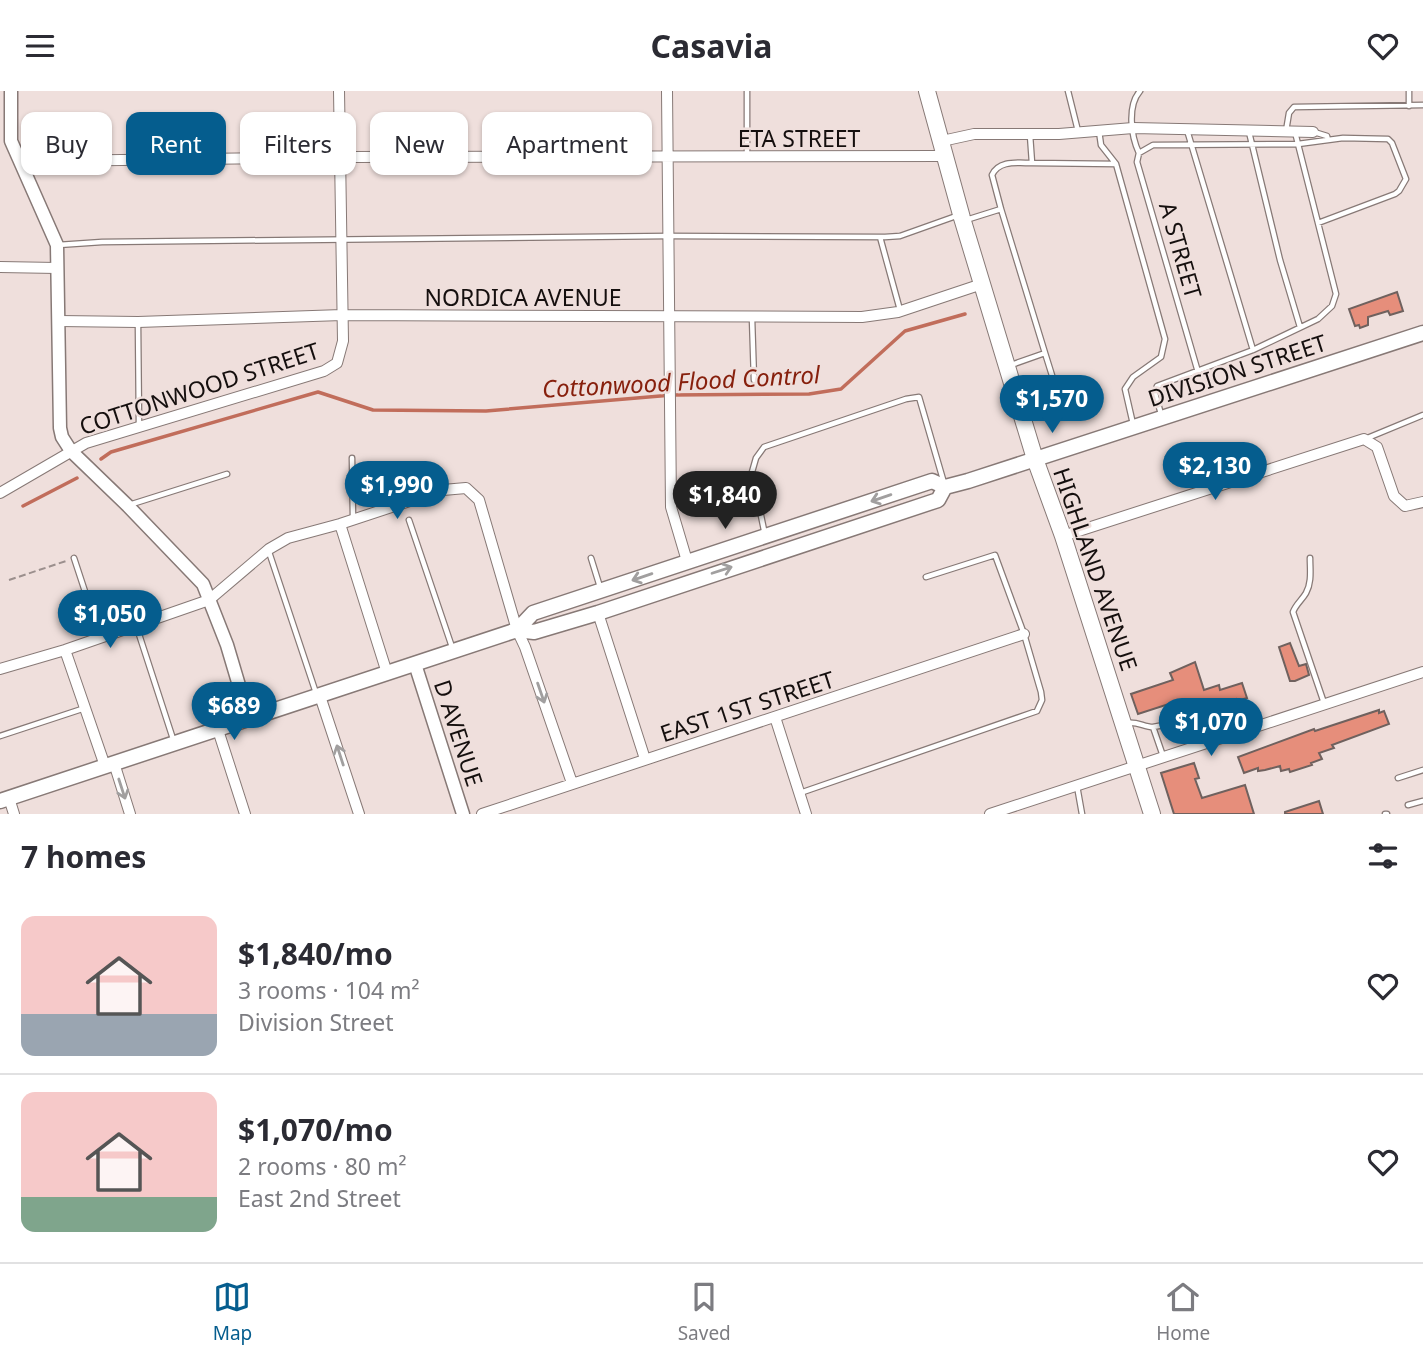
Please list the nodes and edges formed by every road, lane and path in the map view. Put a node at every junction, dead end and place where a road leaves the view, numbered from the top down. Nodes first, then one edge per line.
1 (11, 91) edge
2 (339, 91) edge
3 (667, 91) edge
4 (747, 91) edge
5 (927, 91) edge
6 (1068, 91) edge
7 (1140, 91) edge
8 (1409, 91) edge
9 (1409, 106) junction
10 (1423, 106) edge
11 (339, 112) edge
12 (1133, 128) junction
13 (1187, 129) junction
14 (1099, 131) junction
15 (1249, 131) junction
16 (1291, 131) junction
17 (1078, 132) junction
18 (1313, 132) joint
19 (1030, 134) junction
20 (1328, 140) junction
21 (1252, 144) junction
22 (1298, 144) junction
23 (1191, 145) junction
24 (944, 148) junction
25 (1139, 152) junction
26 (356, 157) edge
27 (667, 157) junction
28 (747, 157) junction
29 (240, 158) edge
30 (112, 160) edge
31 (21, 163) edge
32 (1032, 163) junction
33 (1116, 163) junction
34 (26, 175) edge
35 (340, 175) edge
36 (1001, 209) junction
37 (963, 218) junction
38 (1318, 223) junction
39 (669, 236) junction
40 (880, 237) junction
41 (341, 240) junction
42 (57, 245) junction
43 (0, 267) edge
44 (57, 268) junction
45 (982, 284) junction
46 (901, 311) junction
47 (342, 315) junction
48 (670, 317) junction
49 (752, 317) junction
50 (59, 321) junction
51 (138, 322) junction
52 (1300, 327) junction
53 (1423, 333) edge
54 (1253, 350) junction
55 (1045, 353) junction
56 (1007, 366) junction
57 (1198, 372) junction
58 (754, 380) dead end
59 (1423, 415) edge
60 (1065, 417) dead end
61 (1163, 419) junction
62 (139, 427) junction
63 (1135, 428) junction
64 (1361, 439) junction
65 (71, 450) junction
66 (352, 458) dead end
67 (1035, 459) junction
68 (227, 474) dead end
69 (945, 487) junction
70 (0, 493) edge
71 (1419, 504) edge
72 (128, 506) junction
73 (353, 519) junction
74 (409, 520) dead end
75 (340, 524) junction
76 (1062, 536) junction
77 (766, 537) junction
78 (268, 550) junction
79 (74, 558) joint
80 (591, 558) dead end
81 (1310, 558) dead end
82 (687, 561) junction
83 (926, 577) dead end
84 (9, 580) dead end
85 (601, 591) junction
86 (209, 600) junction
87 (598, 613) junction
88 (136, 625) junction
89 (517, 630) junction
90 (1024, 634) junction
91 (100, 637) junction
92 (65, 650) junction
93 (453, 652) junction
94 (415, 664) junction
95 (0, 669) edge
96 (1423, 672) edge
97 (387, 673) junction
98 (319, 696) junction
99 (1325, 704) junction
100 (85, 708) junction
101 (775, 717) junction
102 (249, 719) junction
103 (1193, 720) junction
104 (1123, 724) junction
105 (1153, 727) junction
106 (218, 730) junction
107 (0, 736) edge
108 (1216, 740) junction
109 (174, 743) junction
110 (1200, 745) junction
111 (1163, 757) junction
112 (645, 759) junction
113 (109, 765) junction
114 (1137, 765) junction
115 (1423, 770) edge
116 (1398, 778) dead end
117 (572, 783) junction
118 (1077, 785) junction
119 (799, 793) junction
120 (4, 799) edge
121 (1423, 801) edge
122 (1408, 806) dead end
123 (15, 814) edge
124 (130, 814) edge
125 (245, 814) edge
126 (359, 814) edge
127 (463, 814) edge
128 (482, 814) edge
129 (806, 814) edge
130 (990, 814) edge
131 (1082, 814) edge
132 (1152, 814) edge

1 - 31 street
2 - 11 street
3 - 27 street
4 - 28 lane
5 - 24 main road, HIGHLAND AVENUE
6 - 17 lane
7 - 12 lane
8 - 9 lane
9 - 10 lane
9 - 16 lane
12 - 13 street, ETA STREET
12 - 14 street, ETA STREET
12 - 25 lane, A STREET
13 - 15 street, ETA STREET
13 - 23 lane
14 - 17 street, ETA STREET
14 - 33 lane
15 - 16 street, ETA STREET
15 - 21 lane
16 - 18 street, ETA STREET
16 - 22 lane
17 - 19 street, ETA STREET
18 - 20 lane
19 - 24 street, ETA STREET
19 - 32 lane
20 - 22 lane
20 - 38 lane
21 - 22 lane
21 - 23 lane
21 - 52 lane
22 - 38 lane
23 - 25 lane
23 - 54 lane
24 - 28 street, ETA STREET
24 - 37 main road, HIGHLAND AVENUE
25 - 57 lane, A STREET
26 - 27 street, ETA STREET
27 - 28 street, ETA STREET
27 - 39 street
29 - 30 street, ETA STREET
32 - 33 lane
32 - 36 lane
33 - 63 lane
34 - 42 street
35 - 41 street
36 - 37 lane
36 - 55 lane
37 - 40 lane
37 - 45 main road, HIGHLAND AVENUE
38 - 52 lane
39 - 40 lane
39 - 41 lane
39 - 48 street
40 - 46 lane
41 - 42 lane
41 - 47 street
42 - 44 street
43 - 44 street
44 - 50 street
45 - 46 street, NORDICA AVENUE
45 - 56 main road, HIGHLAND AVENUE
46 - 49 street, NORDICA AVENUE
47 - 48 street, NORDICA AVENUE
47 - 51 street, NORDICA AVENUE
47 - 62 street, COTTONWOOD STREET
48 - 49 street, NORDICA AVENUE
48 - 82 street
49 - 58 lane
50 - 51 street, NORDICA AVENUE
50 - 65 street
51 - 62 lane
52 - 54 lane
53 - 61 main road, DIVISION STREET
54 - 57 lane
55 - 56 lane
55 - 60 lane
56 - 67 main road, HIGHLAND AVENUE
57 - 61 lane
59 - 64 lane
61 - 63 main road, DIVISION STREET
62 - 65 street, COTTONWOOD STREET
63 - 67 main road, DIVISION STREET
64 - 71 street
64 - 76 street
65 - 70 street, COTTONWOOD STREET
65 - 72 street
66 - 73 lane
67 - 69 main road, DIVISION STREET
67 - 76 main road, HIGHLAND AVENUE
68 - 72 lane
69 -> 77 main road, DIVISION STREET
69 - 77 lane
87 -> 69 main road, DIVISION STREET
72 - 86 street
73 - 75 street
73 - 89 street
74 - 93 lane
75 - 78 street
75 - 97 street
76 - 104 main road, HIGHLAND AVENUE
77 - 82 main road, DIVISION STREET
78 - 86 street
78 - 98 lane
79 - 84 path
79 - 91 lane
80 - 85 lane
81 - 99 lane
82 -> 85 main road, DIVISION STREET
83 - 90 lane
85 - 89 main road, DIVISION STREET
86 - 88 street
86 - 102 street
87 - 89 main road, DIVISION STREET
87 - 112 street
88 - 91 street
88 - 109 lane
89 - 93 main road, DIVISION STREET
89 -> 117 street
90 - 101 street, EAST 1ST STREET
90 - 119 lane
91 - 92 street
92 - 95 street
92 - 100 street
93 - 94 main road, DIVISION STREET
94 - 97 main road, DIVISION STREET
94 - 127 street, D AVENUE
96 - 99 street
97 - 98 main road, DIVISION STREET
98 - 102 main road, DIVISION STREET
126 -> 98 street
99 - 108 street
100 - 107 lane
100 - 113 street
101 - 112 street, EAST 1ST STREET
101 - 119 street
102 - 106 main road, DIVISION STREET
103 - 105 lane
103 - 108 lane
103 - 110 lane
104 - 105 lane
104 - 114 main road, HIGHLAND AVENUE
105 - 111 lane
106 - 109 main road, DIVISION STREET
106 - 125 street
108 - 110 street
109 - 113 main road, DIVISION STREET
110 - 111 street
111 - 114 street
112 - 117 street, EAST 1ST STREET
113 - 120 main road, DIVISION STREET
113 -> 124 street
114 - 118 street
114 - 132 main road, HIGHLAND AVENUE
115 - 116 lane
117 - 128 street, EAST 1ST STREET
118 - 130 street
118 - 131 lane
119 - 129 street
120 - 123 street
121 - 122 lane

